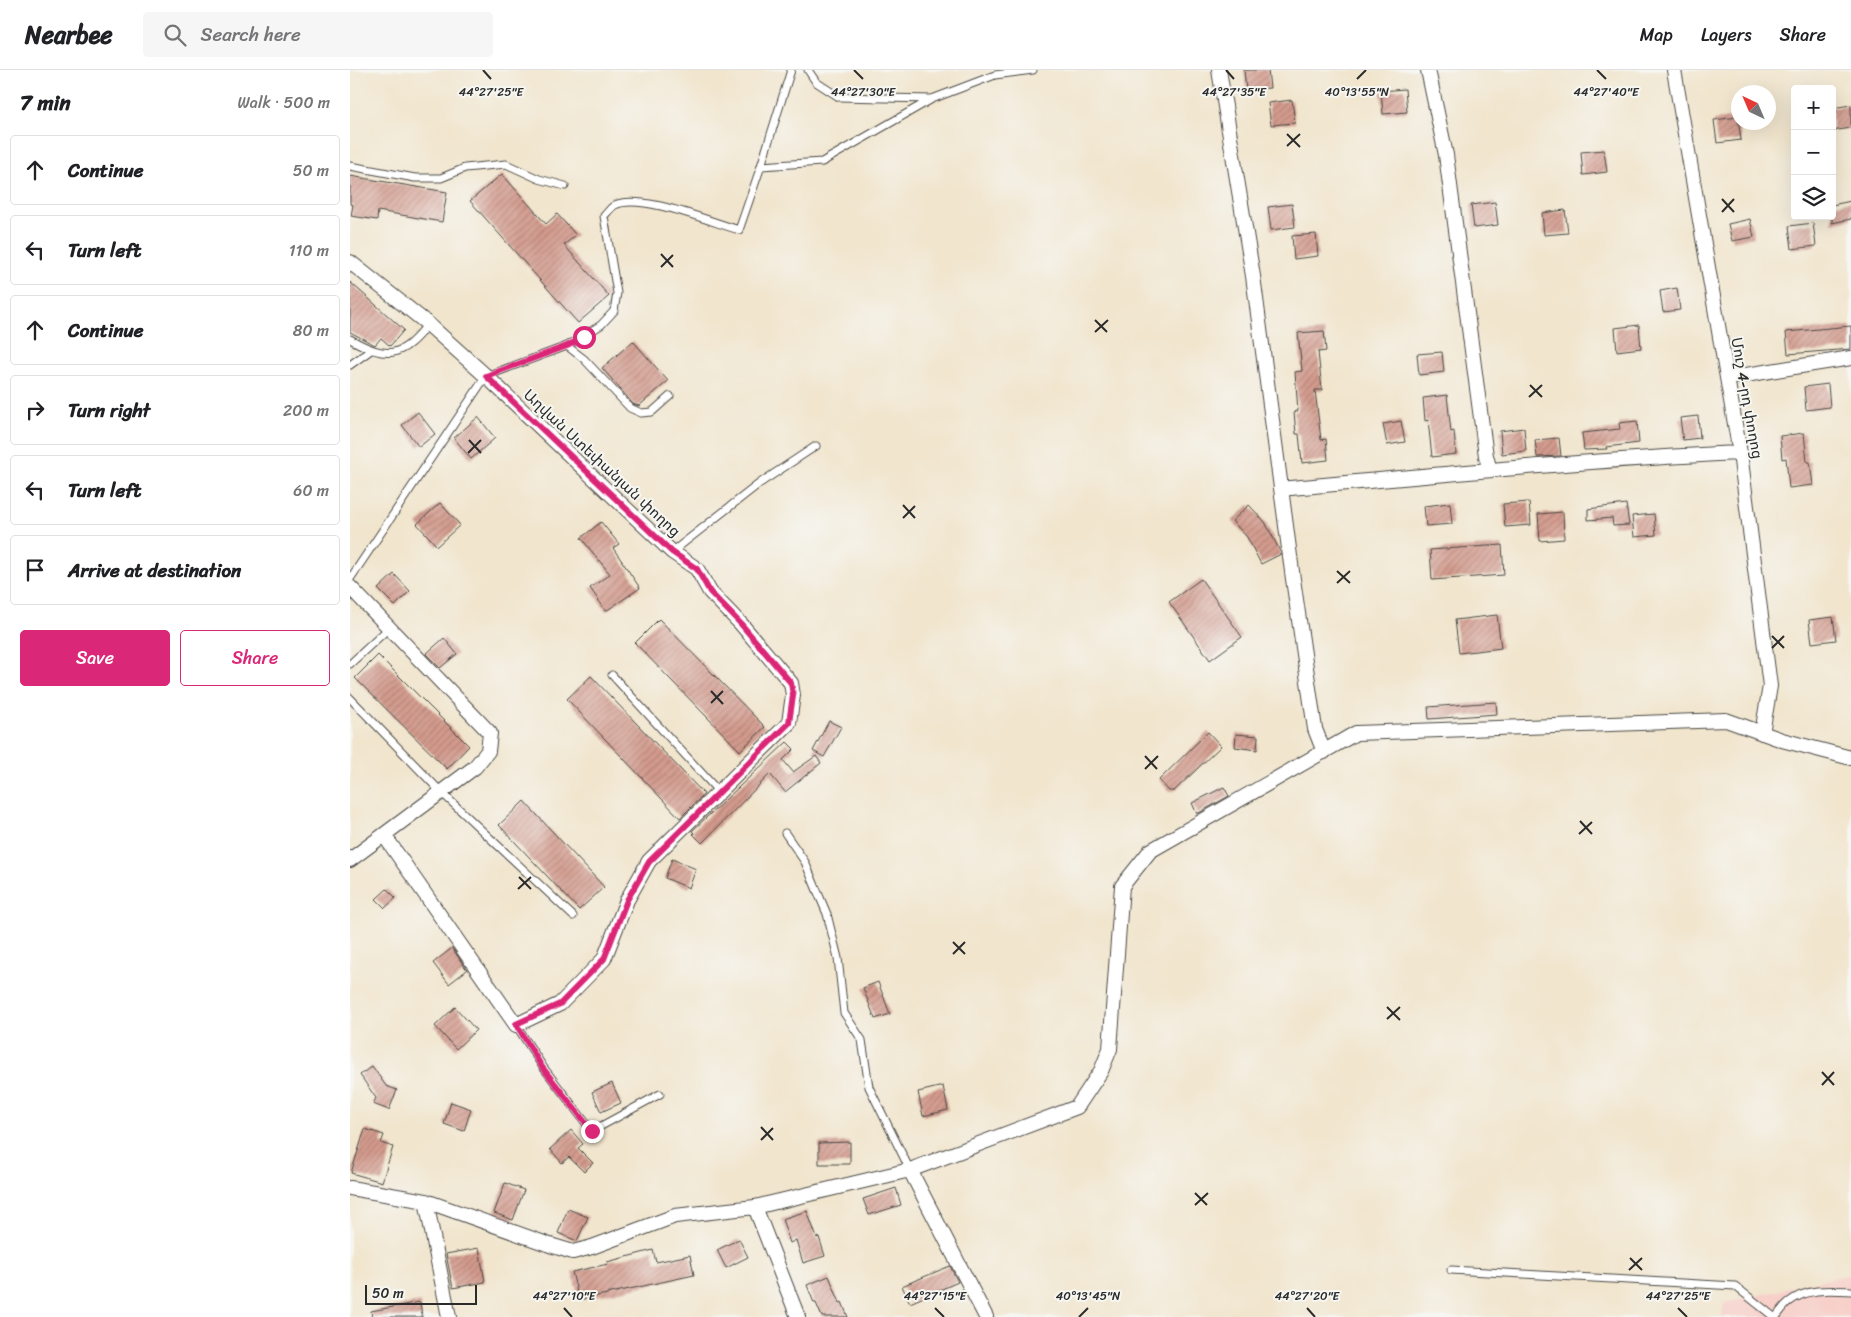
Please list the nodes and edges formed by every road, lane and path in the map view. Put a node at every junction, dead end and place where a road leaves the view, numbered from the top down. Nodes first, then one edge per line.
1 (791, 70) edge
2 (808, 70) edge
3 (1034, 70) edge
4 (1219, 70) edge
5 (1428, 70) edge
6 (1674, 70) edge
7 (994, 73) edge
8 (932, 99) junction
9 (350, 166) edge
10 (761, 166) junction
11 (565, 186) dead end
12 (350, 262) edge
13 (428, 324) junction
14 (350, 339) edge
15 (567, 346) junction
16 (371, 350) junction
17 (1851, 358) edge
18 (350, 365) edge
19 (486, 376) junction
20 (1727, 378) junction
21 (670, 396) dead end
22 (816, 446) dead end
23 (1740, 453) junction
24 (1490, 470) junction
25 (1281, 489) junction
26 (672, 552) junction
27 (350, 579) edge
28 (350, 587) edge
29 (389, 628) junction
30 (350, 664) edge
31 (612, 675) dead end
32 (350, 698) edge
33 (1762, 733) junction
34 (1324, 752) junction
35 (1851, 758) edge
36 (442, 792) junction
37 (719, 792) junction
38 (785, 832) dead end
39 (384, 835) junction
40 (350, 860) edge
41 (572, 916) dead end
42 (516, 1024) junction
43 (660, 1094) dead end
44 (910, 1170) junction
45 (350, 1188) edge
46 (426, 1201) junction
47 (756, 1207) junction
48 (1451, 1270) dead end
49 (1851, 1291) edge
50 (449, 1317) edge
51 (798, 1317) edge
52 (986, 1317) edge
53 (1775, 1317) edge

1 - 10 lane
2 - 8 lane
3 - 7 lane
4 - 25 street
5 - 24 street
6 - 20 street, Մուշ 4-րդ փողոց
7 - 8 lane
8 - 10 lane
9 - 11 lane
10 - 15 lane
12 - 13 street, Աղվան Ստեփանյան փողոց
13 - 16 lane
13 - 19 street, Աղվան Ստեփանյան փողոց
14 - 16 lane
15 - 19 lane
15 - 21 lane
16 - 18 lane
17 - 20 street
19 - 26 street, Աղվան Ստեփանյան փողոց
19 - 27 lane
20 - 23 street, Մուշ 4-րդ փողոց
22 - 26 lane
23 - 24 street
23 - 33 street, Մուշ 4-րդ փողոց
24 - 25 street
25 - 34 street
26 - 37 street, Աղվան Ստեփանյան փողոց
28 - 29 street
29 - 30 lane
29 - 36 street
31 - 37 lane
32 - 36 lane
33 - 34 street
33 - 35 street
34 - 44 street
36 - 39 street
36 - 41 lane
37 - 42 street, Աղվան Ստեփանյան փողոց
38 - 44 lane
39 - 40 street
39 - 42 street
42 - 43 lane
44 - 47 street
44 - 52 street
45 - 46 street
46 - 47 street
46 - 50 street
47 - 51 street
48 - 53 lane
49 - 53 lane

